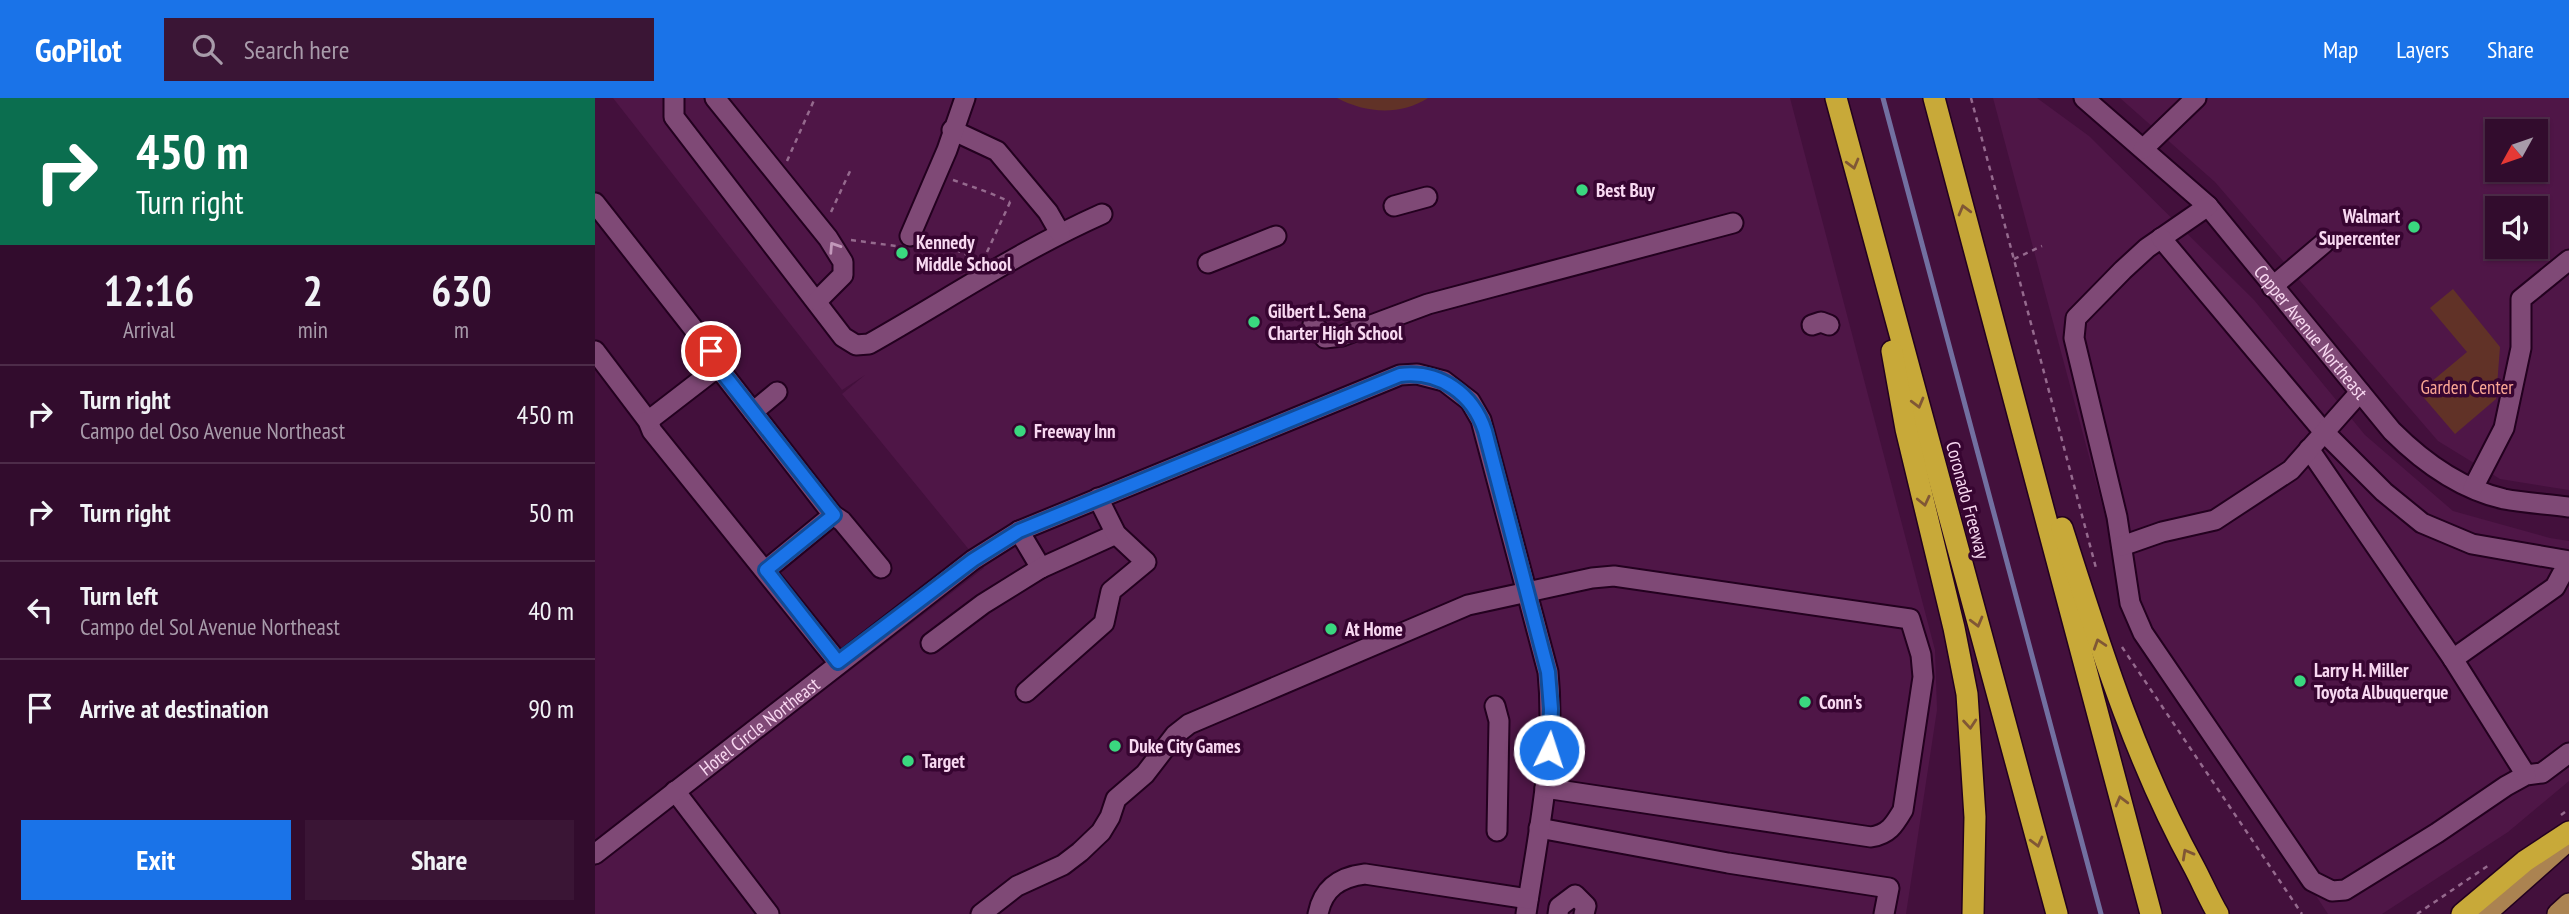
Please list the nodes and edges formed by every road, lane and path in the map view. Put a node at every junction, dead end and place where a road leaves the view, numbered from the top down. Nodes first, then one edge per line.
1 (674, 98) edge
2 (715, 98) edge
3 (815, 98) edge
4 (965, 98) edge
5 (1836, 98) edge
6 (1934, 98) edge
7 (2084, 98) edge
8 (2196, 98) edge
9 (2109, 106) edge
10 (952, 130) junction
11 (2143, 149) junction
12 (786, 164) dead end
13 (851, 169) dead end
14 (1019, 177) junction
15 (953, 180) dead end
16 (1427, 197) dead end
17 (1010, 202) junction
18 (1394, 206) dead end
19 (2208, 206) junction
20 (598, 214) edge
21 (1102, 214) dead end
22 (828, 218) dead end
23 (1733, 223) dead end
24 (1060, 233) junction
25 (1276, 236) dead end
26 (919, 237) joint
27 (2161, 239) junction
28 (2324, 243) dead end
29 (2042, 246) dead end
30 (2014, 259) dead end
31 (2569, 260) edge
32 (1208, 263) dead end
33 (1981, 276) junction
34 (2272, 287) junction
35 (1887, 289) junction
36 (817, 302) junction
37 (1313, 324) dead end
38 (595, 351) edge
39 (718, 367) junction
40 (777, 392) dead end
41 (2360, 392) junction
42 (753, 412) junction
43 (648, 421) junction
44 (2323, 431) junction
45 (2309, 449) junction
46 (2473, 488) junction
47 (1098, 498) junction
48 (2569, 507) edge
49 (834, 515) junction
50 (1019, 531) junction
51 (1116, 534) junction
52 (2122, 545) junction
53 (881, 568) dead end
54 (1041, 568) junction
55 (766, 570) junction
56 (1528, 593) junction
57 (932, 643) dead end
58 (2453, 659) junction
59 (838, 662) junction
60 (1026, 692) dead end
61 (1495, 706) dead end
62 (2569, 754) edge
63 (2526, 775) junction
64 (1545, 788) junction
65 (675, 791) junction
66 (1539, 828) junction
67 (1497, 831) dead end
68 (2569, 832) edge
69 (2569, 839) edge
70 (595, 854) edge
71 (2569, 904) edge
72 (1527, 907) edge
73 (769, 914) edge
74 (981, 914) edge
75 (1318, 914) edge
76 (1559, 914) edge
77 (1584, 914) edge
78 (1884, 914) edge
79 (1973, 914) edge
80 (2057, 914) edge
81 (2151, 914) edge
82 (2218, 914) edge
83 (2462, 914) edge
84 (2485, 914) edge
85 (2558, 914) edge

1 - 36 street
36 -> 2 street
3 - 12 path
4 - 10 street
5 -> 35 highway, Coronado Freeway
33 -> 6 highway
7 - 9 street, Copper Avenue Northeast
8 - 11 street
9 - 11 street, Copper Avenue Northeast
10 - 14 street
10 - 26 street
11 - 19 street, Copper Avenue Northeast
13 - 22 path
14 - 17 path
14 - 24 street
15 - 17 path
16 - 18 street
17 - 26 path
19 - 27 street
19 - 34 street, Copper Avenue Northeast
20 - 39 street
21 - 24 street
23 - 37 street
24 - 36 street
25 - 32 street
27 - 44 street
27 - 52 street
28 - 34 street
29 - 30 path
31 - 46 street
81 -> 33 highway
82 -> 33 highway
34 - 41 street, Copper Avenue Northeast
35 -> 79 highway
35 -> 80 highway, Coronado Freeway
38 - 43 street
39 - 42 street
39 - 43 street
40 - 42 street
41 - 44 street
41 - 46 street, Copper Avenue Northeast
42 - 49 street
43 - 55 street
44 - 45 street
44 - 58 street
45 - 52 street
45 - 58 street
46 - 48 street, Copper Avenue Northeast
47 - 50 street, Hotel Circle Northeast
47 - 51 street
47 - 56 street, Hotel Circle Northeast
49 - 53 street
49 - 55 street
50 - 54 street
50 - 59 street, Hotel Circle Northeast
51 - 54 street
51 - 60 street
52 - 63 street
54 - 57 street
55 - 59 street
56 - 64 street, Hotel Circle Northeast
56 - 64 street
56 - 74 street
58 - 63 street
59 - 65 street, Hotel Circle Northeast
61 - 67 street
62 - 63 street
64 - 66 street, Hotel Circle Northeast
65 - 70 street, Hotel Circle Northeast
65 - 73 street
66 - 72 street, Hotel Circle Northeast
66 - 78 street
68 - 83 highway
69 - 84 main road
71 - 85 main road
72 - 75 street
76 - 77 street

